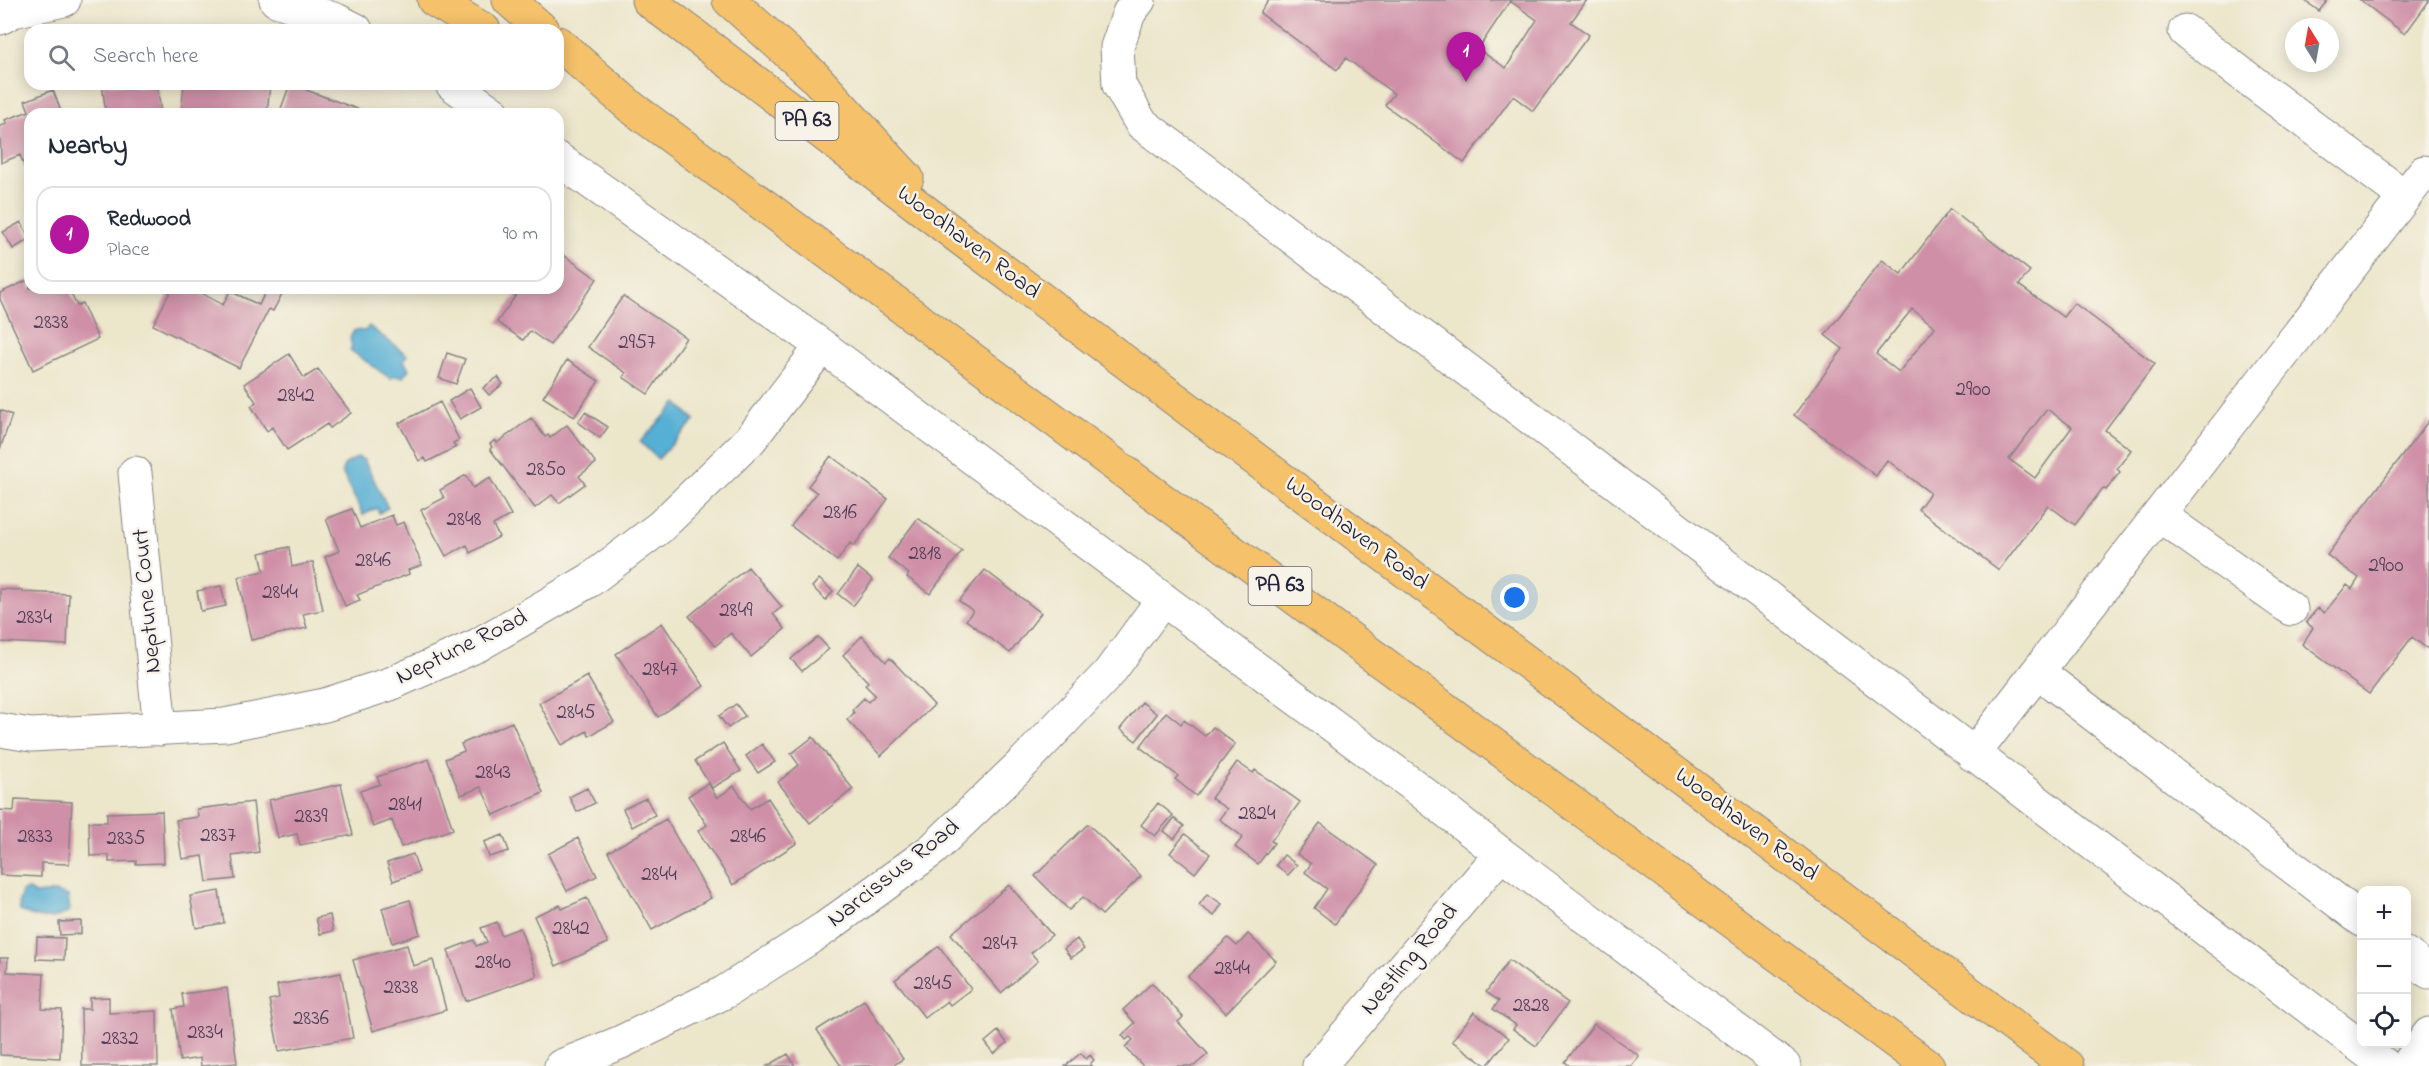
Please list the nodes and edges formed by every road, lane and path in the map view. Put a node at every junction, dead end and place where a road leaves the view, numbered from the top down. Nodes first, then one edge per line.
1 (64, 0) edge
2 (276, 0) edge
3 (434, 0) edge
4 (509, 0) edge
5 (648, 0) edge
6 (729, 0) edge
7 (1139, 0) edge
8 (0, 18) edge
9 (344, 24) edge
10 (474, 24) edge
11 (536, 24) edge
12 (2185, 31) dead end
13 (564, 48) edge
14 (564, 72) edge
15 (460, 90) edge
16 (631, 107) junction
17 (486, 108) edge
18 (564, 163) edge
19 (2429, 176) edge
20 (2405, 197) junction
21 (965, 242) junction
22 (822, 346) junction
23 (135, 473) dead end
24 (2159, 515) junction
25 (1163, 599) junction
26 (2291, 609) dead end
27 (2037, 672) junction
28 (160, 729) junction
29 (0, 730) edge
30 (1973, 755) junction
31 (1501, 854) junction
32 (2357, 917) edge
33 (2411, 958) edge
34 (2429, 972) edge
35 (2429, 1034) edge
36 (561, 1066) edge
37 (1319, 1066) edge
38 (1784, 1066) edge
39 (1928, 1066) edge
40 (2067, 1066) edge
41 (2386, 1066) edge
42 (2407, 1066) edge

1 - 8 street
2 - 9 street
3 - 10 highway
4 - 11 highway
5 - 21 highway, Woodhaven Road / PA 63
6 - 21 highway
7 - 30 street
12 - 20 street
13 - 16 highway
14 - 16 highway, PA 63
15 - 17 street
16 - 39 highway, PA 63
18 - 22 street
19 - 20 street
20 - 24 street
21 - 40 highway, Woodhaven Road / PA 63
22 - 25 street
22 - 28 street, Neptune Road
23 - 28 street, Neptune Court
24 - 26 street
24 - 27 street
25 - 31 street
25 - 36 street, Narcissus Road
27 - 30 street
27 - 32 street
28 - 29 street, Neptune Road
30 - 41 street
31 - 37 street, Nestling Road
31 - 38 street
33 - 34 street
35 - 42 street

